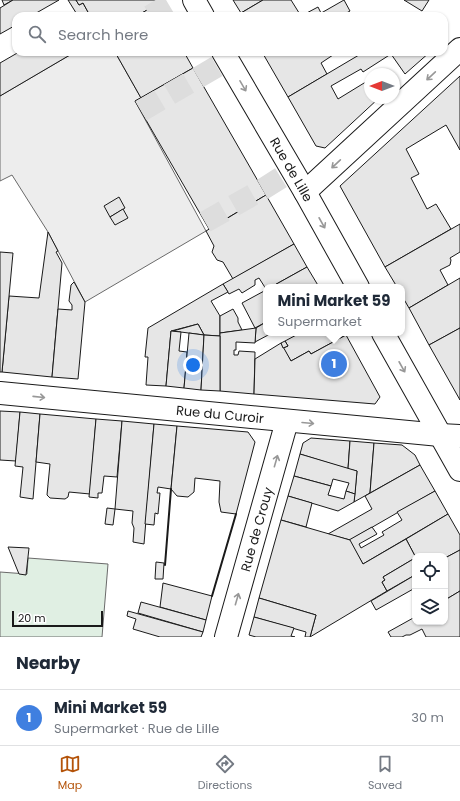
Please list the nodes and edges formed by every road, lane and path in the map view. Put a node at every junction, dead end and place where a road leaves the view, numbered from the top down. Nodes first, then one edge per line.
1 (194, 0) edge
2 (201, 12) edge
3 (460, 49) edge
4 (226, 56) edge
5 (305, 192) junction
6 (356, 284) edge
7 (385, 336) edge
8 (0, 393) edge
9 (286, 421) junction
10 (450, 436) edge
11 (460, 470) edge
12 (226, 637) edge

1 - 2 street
3 -> 5 street
4 -> 5 street, Rue de Lille
5 -> 6 street, Rue de Lille
7 -> 10 street
8 -> 9 street, Rue du Curoir
9 -> 10 street, Rue du Curoir
12 -> 9 street, Rue de Crouy
10 - 11 street

